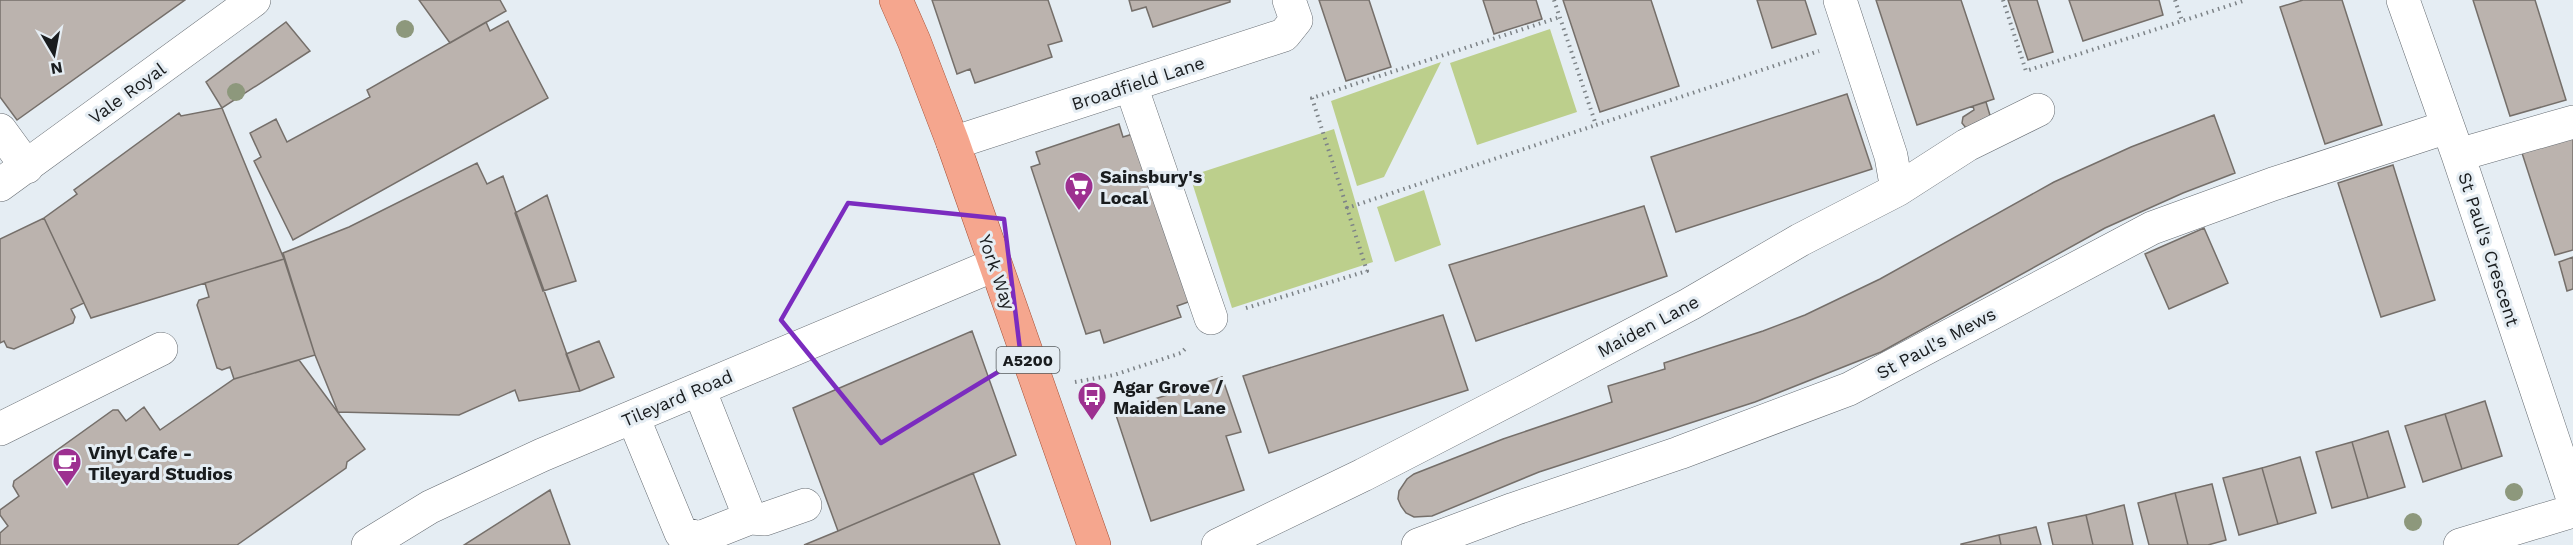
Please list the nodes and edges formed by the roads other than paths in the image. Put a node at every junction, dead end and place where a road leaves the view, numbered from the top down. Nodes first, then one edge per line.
1 (254, 0) edge
2 (896, 0) edge
3 (1289, 0) edge
4 (1840, 0) edge
5 (2403, 0) edge
6 (1131, 86) junction
7 (2038, 110) dead end
8 (2573, 122) edge
9 (0, 130) edge
10 (2453, 141) junction
11 (953, 142) junction
12 (27, 167) junction
13 (0, 185) edge
14 (1898, 190) junction
15 (994, 265) junction
16 (1211, 318) road end
17 (161, 350) dead end
18 (699, 389) junction
19 (633, 417) junction
20 (0, 429) edge
21 (2573, 499) edge
22 (806, 505) dead end
23 (2573, 511) edge
24 (750, 518) junction
25 (368, 545) edge
26 (1094, 545) edge
27 (1218, 545) edge
28 (1418, 545) edge
29 (2460, 545) edge

1 - 12 street, Vale Royal
2 - 11 main road, York Way / A5200
3 - 6 street, Broadfield Lane
4 - 14 street
5 - 10 street, St Paul's Crescent
6 - 11 street, Broadfield Lane
6 - 16 street
7 - 14 street, Maiden Lane
8 - 10 street, St Paul's Mews
9 - 12 street
10 - 21 street, St Paul's Crescent
10 - 28 street, St Paul's Mews
11 - 15 main road, York Way / A5200
12 - 13 street, Vale Royal
14 - 27 street, Maiden Lane
15 - 18 street, Tileyard Road
15 - 26 main road, York Way / A5200
17 - 20 street
18 - 19 street, Tileyard Road
18 - 24 street
19 - 24 street
19 - 25 street, Tileyard Road
22 - 24 street
23 - 29 street

